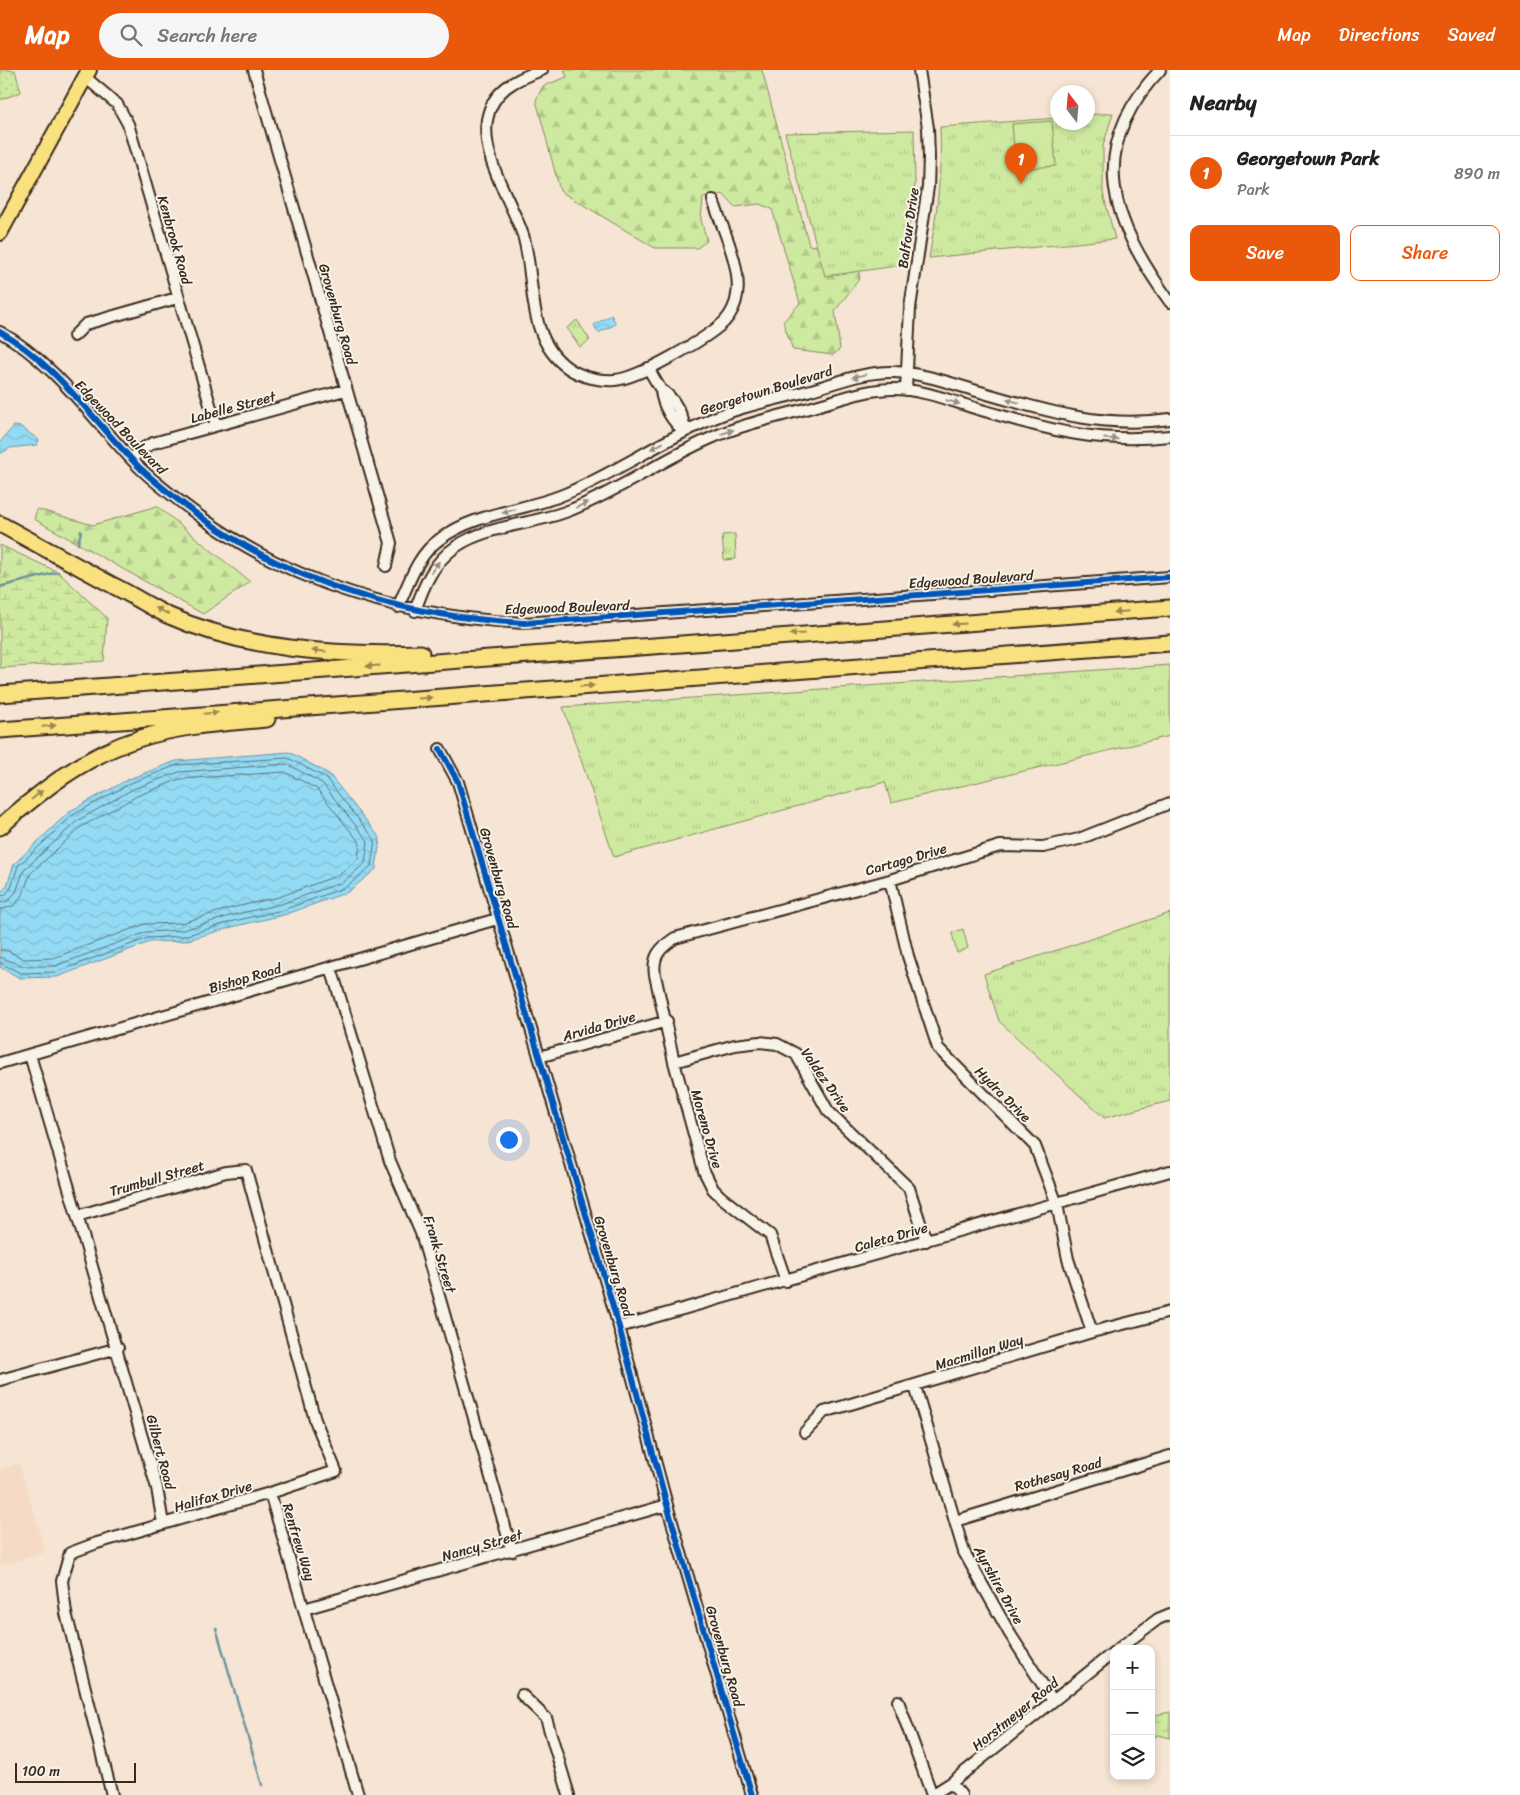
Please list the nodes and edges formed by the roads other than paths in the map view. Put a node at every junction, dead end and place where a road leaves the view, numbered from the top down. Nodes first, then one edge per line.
1 (254, 70) edge
2 (542, 70) edge
3 (919, 70) edge
4 (1160, 70) edge
5 (87, 73) edge
6 (713, 200) dead end
7 (0, 233) edge
8 (177, 298) junction
9 (1170, 302) edge
10 (0, 332) edge
11 (74, 336) dead end
12 (648, 368) junction
13 (908, 373) junction
14 (345, 390) junction
15 (906, 390) junction
16 (1170, 419) edge
17 (216, 425) junction
18 (685, 431) junction
19 (1170, 436) edge
20 (132, 459) junction
21 (0, 524) edge
22 (386, 566) dead end
23 (1170, 577) edge
24 (398, 607) junction
25 (1170, 608) edge
26 (415, 611) junction
27 (1170, 643) edge
28 (682, 644) junction
29 (0, 694) edge
30 (358, 703) junction
31 (0, 730) edge
32 (440, 749) dead end
33 (1170, 803) edge
34 (0, 827) edge
35 (890, 880) junction
36 (497, 919) junction
37 (655, 956) joint
38 (331, 968) junction
39 (666, 1021) junction
40 (30, 1055) junction
41 (538, 1057) junction
42 (674, 1062) junction
43 (0, 1063) edge
44 (246, 1170) joint
45 (1170, 1172) edge
46 (1056, 1204) junction
47 (77, 1216) junction
48 (926, 1241) junction
49 (786, 1281) junction
50 (1170, 1312) edge
51 (619, 1327) junction
52 (1092, 1332) junction
53 (118, 1348) junction
54 (0, 1380) edge
55 (915, 1386) junction
56 (805, 1432) dead end
57 (1170, 1456) edge
58 (270, 1493) junction
59 (667, 1505) junction
60 (955, 1521) junction
61 (163, 1524) junction
62 (512, 1551) junction
63 (304, 1609) junction
64 (1170, 1614) edge
65 (1123, 1645) edge
66 (1110, 1655) edge
67 (522, 1695) dead end
68 (898, 1701) dead end
69 (1053, 1701) junction
70 (951, 1783) junction
71 (112, 1795) edge
72 (358, 1795) edge
73 (569, 1795) edge
74 (752, 1795) edge
75 (932, 1795) edge
76 (961, 1795) edge

1 - 14 street, Grovenburg Road
2 - 12 street
3 - 13 street, Balfour Drive
4 - 9 street
5 - 7 main road
5 - 8 street, Kenbrook Road
6 - 12 street
8 - 11 street
8 - 17 street, Kenbrook Road
10 - 20 street, Edgewood Boulevard
12 - 18 street
13 - 15 street, Balfour Drive
16 -> 13 street, Georgetown Boulevard
13 -> 18 street, Georgetown Boulevard
14 - 17 street, Labelle Street
14 - 22 street, Grovenburg Road
15 -> 19 street, Georgetown Boulevard
26 -> 15 street, Georgetown Boulevard
17 - 20 street, Labelle Street
18 -> 24 street, Georgetown Boulevard
20 - 24 street, Edgewood Boulevard
28 -> 21 highway
23 - 26 street, Edgewood Boulevard
24 - 26 street, Edgewood Boulevard
25 -> 28 highway
30 -> 27 highway
28 -> 29 highway
31 -> 30 highway
34 -> 30 highway
32 - 36 street, Grovenburg Road
33 - 35 street, Cartago Drive
35 - 37 street, Cartago Drive
35 - 46 street, Hydra Drive
36 - 38 street, Bishop Road
36 - 41 street, Grovenburg Road
37 - 39 street, Moreno Drive
38 - 40 street, Bishop Road
38 - 62 street, Frank Street
39 - 41 street, Arvida Drive
39 - 42 street, Moreno Drive
40 - 43 street, Bishop Road
40 - 47 street, Gilbert Road
41 - 51 street, Grovenburg Road
42 - 48 street, Valdez Drive
42 - 49 street, Moreno Drive
44 - 47 street, Trumbull Street
44 - 58 street, Renfrew Way
45 - 46 street, Caleta Drive
46 - 48 street, Caleta Drive
46 - 52 street, Hydra Drive
47 - 53 street, Gilbert Road
48 - 49 street, Caleta Drive
49 - 51 street, Caleta Drive
50 - 52 street, Macmillan Way
51 - 59 street, Grovenburg Road
52 - 55 street, Macmillan Way
53 - 54 street
53 - 61 street, Gilbert Road
55 - 56 street, Macmillan Way
55 - 60 street, Ayrshire Drive
57 - 60 street, Rothesay Road
58 - 61 street, Halifax Drive
58 - 63 street, Renfrew Way
59 - 62 street, Nancy Street
59 - 74 street, Grovenburg Road
60 - 69 street, Ayrshire Drive
61 - 71 street
62 - 63 street, Nancy Street
63 - 72 street, Renfrew Way
64 - 65 street
66 - 69 street, Horstmeyer Road
67 - 73 street
68 - 75 street
69 - 70 street, Horstmeyer Road
70 - 75 street, Horstmeyer Road
70 - 76 street

